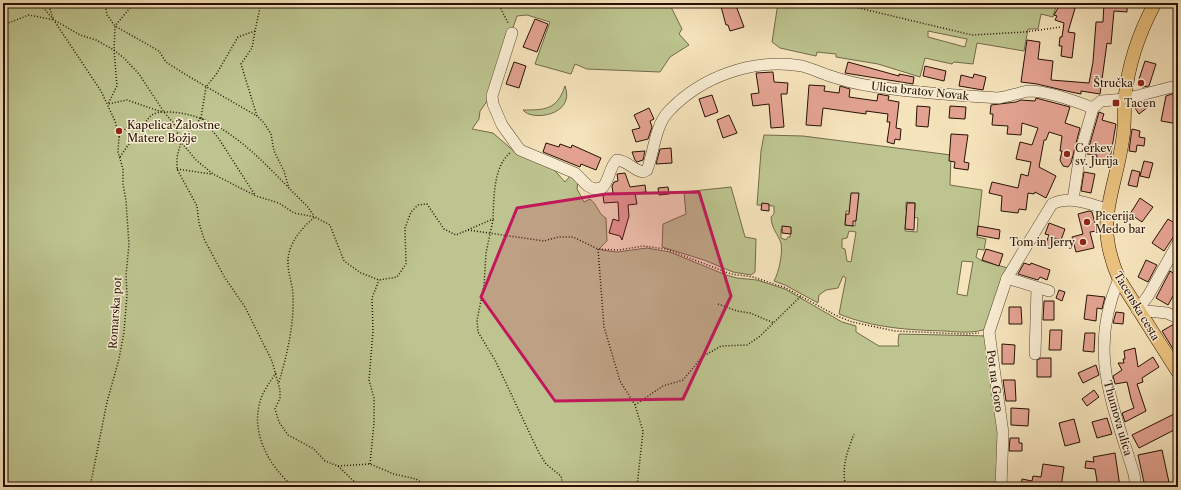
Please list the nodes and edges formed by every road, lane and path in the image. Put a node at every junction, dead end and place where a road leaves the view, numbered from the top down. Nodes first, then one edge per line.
1 (39, 3) edge
2 (48, 3) edge
3 (105, 3) edge
4 (134, 3) edge
5 (261, 3) edge
6 (498, 3) edge
7 (838, 3) edge
8 (1154, 3) edge
9 (54, 20) junction
10 (3, 25) edge
11 (115, 26) junction
12 (1061, 27) dead end
13 (255, 31) junction
14 (512, 32) joint
15 (114, 50) junction
16 (1172, 86) dead end
17 (206, 87) junction
18 (1125, 99) junction
19 (108, 104) junction
20 (1092, 108) junction
21 (164, 112) junction
22 (257, 116) junction
23 (202, 118) junction
24 (142, 125) junction
25 (119, 137) junction
26 (181, 142) junction
27 (520, 150) junction
28 (120, 158) junction
29 (177, 169) junction
30 (213, 174) junction
31 (289, 189) junction
32 (256, 196) junction
33 (1074, 200) junction
34 (1107, 209) junction
35 (315, 217) junction
36 (493, 219) junction
37 (468, 230) junction
38 (490, 233) junction
39 (1178, 243) edge
40 (598, 249) junction
41 (1007, 278) junction
42 (1119, 279) junction
43 (379, 280) junction
44 (1037, 288) junction
45 (1050, 291) dead end
46 (801, 296) junction
47 (718, 304) dead end
48 (1137, 310) junction
49 (1177, 316) edge
50 (774, 323) junction
51 (989, 332) junction
52 (1035, 354) dead end
53 (1178, 372) edge
54 (276, 373) junction
55 (279, 382) junction
56 (635, 405) junction
57 (854, 434) dead end
58 (370, 464) junction
59 (338, 466) junction
60 (90, 487) edge
61 (294, 487) edge
62 (360, 487) edge
63 (429, 487) edge
64 (563, 487) edge
65 (637, 487) edge
66 (846, 487) edge
67 (1001, 487) edge
68 (1136, 487) edge

1 - 9 path
2 - 9 path
3 - 11 path
4 - 11 path
5 - 13 path
6 - 14 path
7 - 12 path
8 - 18 main road, Tacenska cesta
9 - 10 path
9 - 15 path
9 - 19 path, Romarska pot
11 - 15 path
11 - 17 path
13 - 17 path
13 - 22 path
14 - 27 street
15 - 19 path
15 - 21 path
16 - 18 street
17 - 22 path
17 - 23 path
18 - 20 street
18 - 34 main road, Tacenska cesta
19 - 21 path
19 - 25 path, Romarska pot
20 - 27 street, Ulica bratov Novak
20 - 33 street
21 - 23 path
21 - 24 path
21 - 26 path
22 - 31 path
23 - 26 path
23 - 31 path
23 - 32 path
24 - 25 path
24 - 28 path
25 - 28 path, Romarska pot
26 - 29 path
26 - 30 path
27 - 36 path
28 - 60 path, Romarska pot
29 - 30 path
29 - 54 path
30 - 32 path
31 - 35 path
32 - 35 path
33 - 34 street, Pot na Goro
33 - 41 street, Pot na Goro
34 - 42 main road, Tacenska cesta
35 - 43 path
35 - 55 path
36 - 37 path
36 - 38 path
37 - 38 path
37 - 43 path
38 - 40 path
38 - 64 path
39 - 48 street
40 - 46 path
40 - 56 path
41 - 44 street
41 - 51 street, Pot na Goro
42 - 48 main road, Tacenska cesta
42 - 68 street, Thumova ulica
43 - 58 path
44 - 45 street
44 - 52 street
46 - 50 path
46 - 51 path
47 - 50 path
48 - 49 street
48 - 53 main road, Tacenska cesta
50 - 56 path
51 - 67 street, Pot na Goro
54 - 55 path
54 - 61 path
55 - 59 path
56 - 65 path
57 - 66 path
58 - 59 path
58 - 63 path
59 - 62 path

